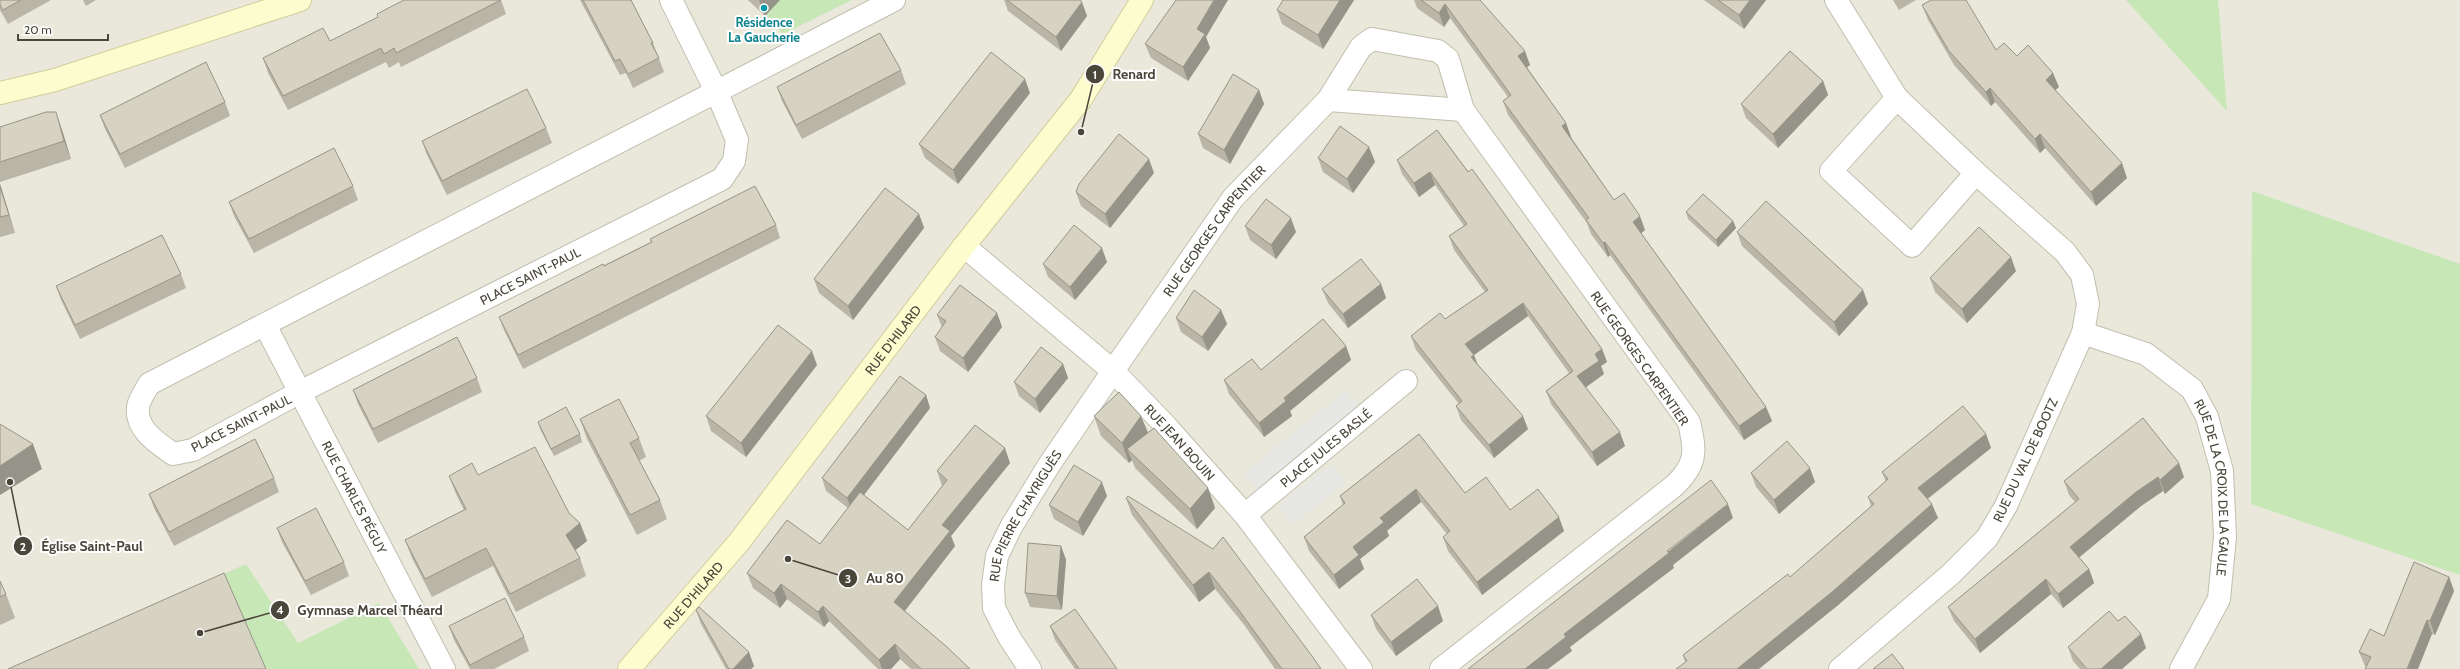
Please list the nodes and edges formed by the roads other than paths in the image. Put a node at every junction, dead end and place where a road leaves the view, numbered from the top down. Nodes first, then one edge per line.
1 (300, 0) edge
2 (671, 0) edge
3 (894, 0) edge
4 (1836, 0) edge
5 (1139, 1) edge
6 (0, 93) edge
7 (717, 93) junction
8 (1897, 98) junction
9 (1328, 100) junction
10 (1463, 110) junction
11 (1976, 173) junction
12 (964, 246) junction
13 (266, 325) junction
14 (2083, 333) junction
15 (1112, 371) junction
16 (1406, 381) dead end
17 (300, 392) junction
18 (1245, 515) junction
19 (444, 669) edge
20 (629, 669) edge
21 (1030, 669) edge
22 (1361, 669) edge
23 (1441, 669) edge
24 (1840, 669) edge
25 (2181, 669) edge

1 - 6 street
2 - 7 street
3 - 7 street
4 - 8 street
5 - 12 street, RUE D'HILARD
7 - 13 street, PLACE SAINT-PAUL
7 - 17 street, PLACE SAINT-PAUL
8 - 11 street
8 - 11 street
9 - 10 street
9 - 10 street, RUE GEORGES CARPENTIER
9 - 15 street, RUE GEORGES CARPENTIER
10 - 23 street, RUE GEORGES CARPENTIER
11 - 14 street
12 - 15 street, RUE JEAN BOUIN
12 - 20 street, RUE D'HILARD
13 - 17 street, RUE CHARLES PÉGUY
13 - 17 street, PLACE SAINT-PAUL
14 - 24 street, RUE DU VAL DE BOOTZ
14 - 25 street, RUE DE LA CROIX DE LA GAULE
15 - 18 street, RUE JEAN BOUIN
15 - 21 street, RUE PIERRE CHAYRIGUÈS
16 - 18 street, PLACE JULES BASLÉ
17 - 19 street, RUE CHARLES PÉGUY
18 - 22 street, RUE JEAN BOUIN

